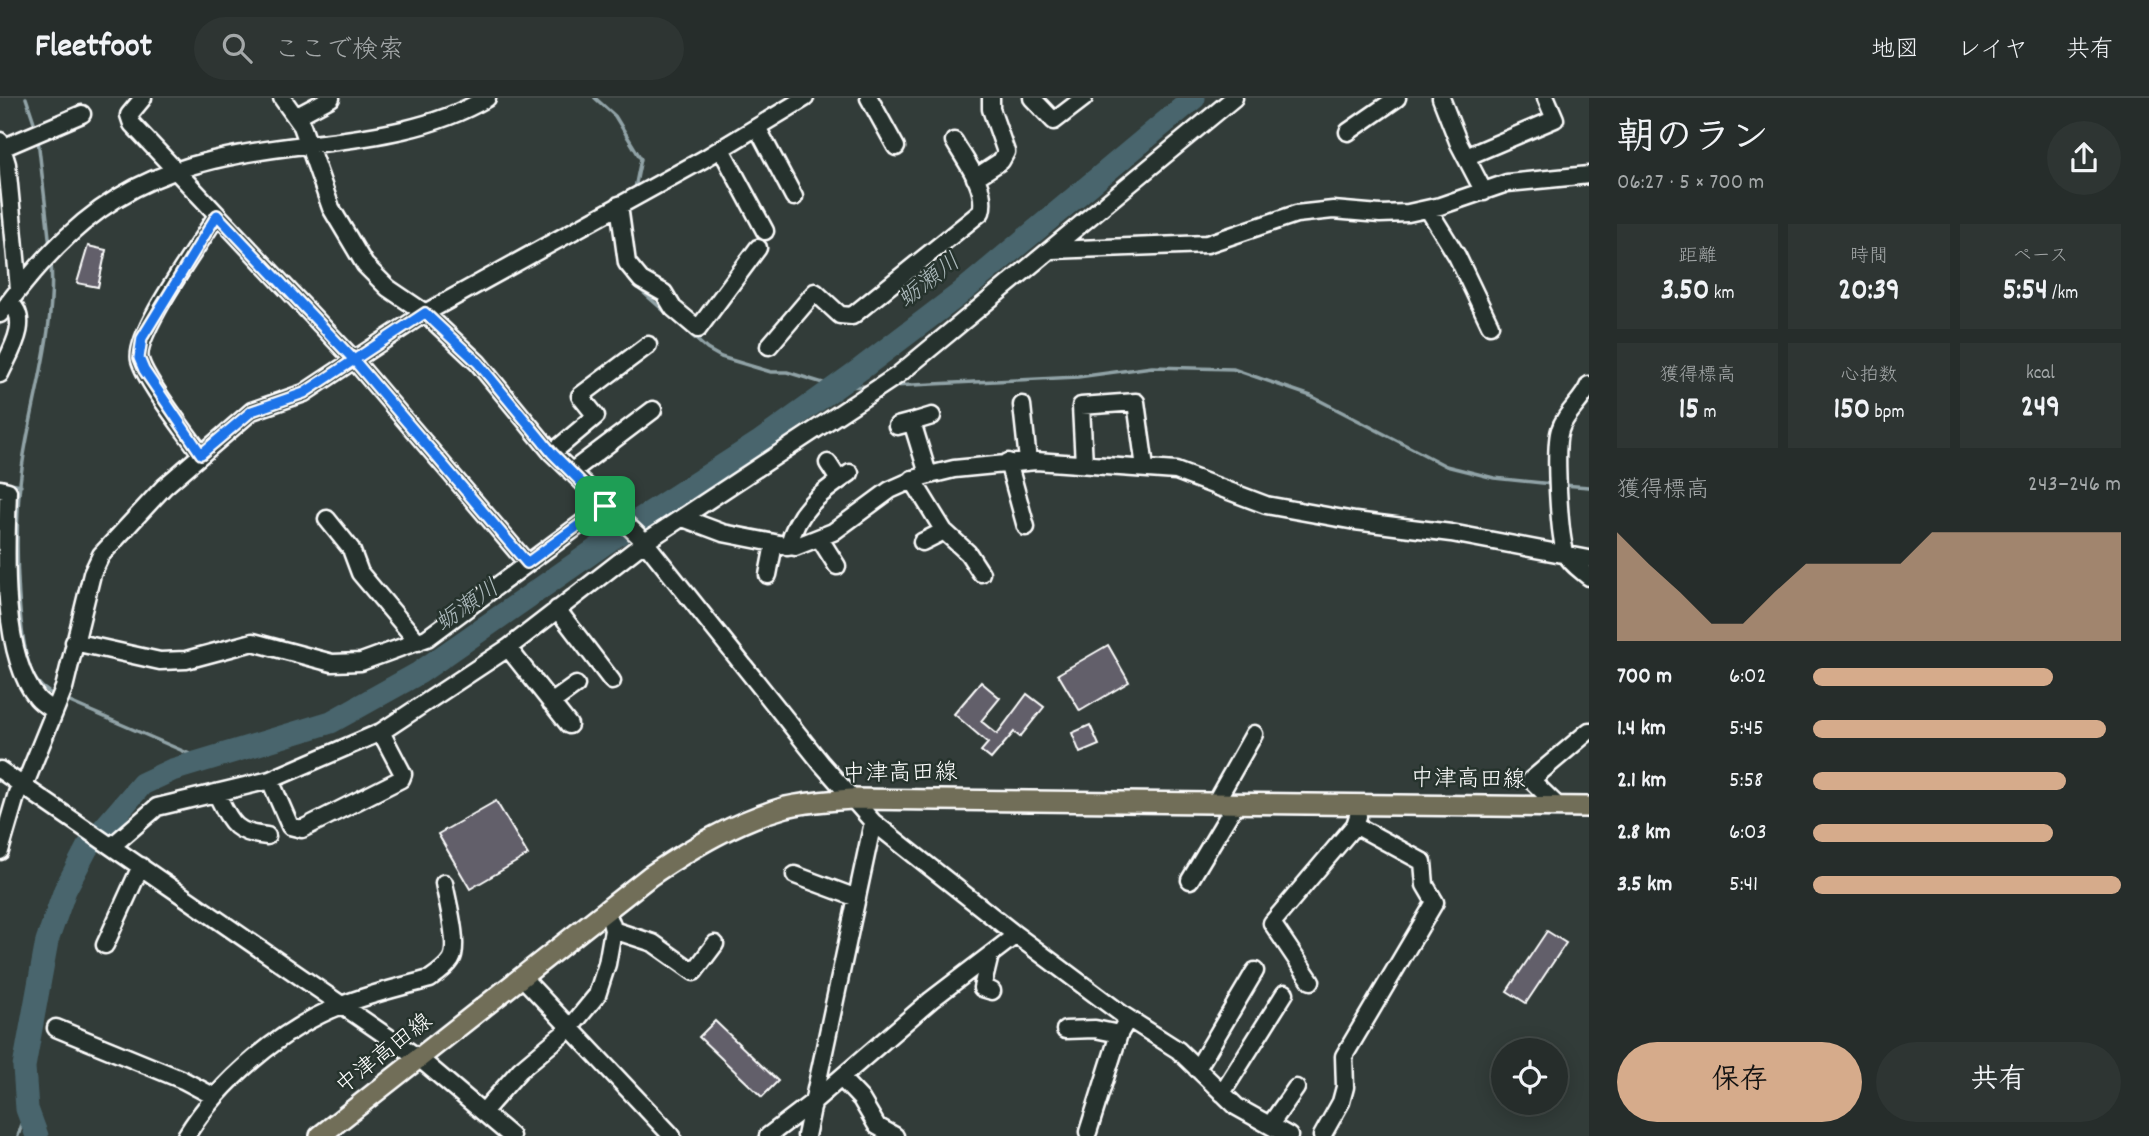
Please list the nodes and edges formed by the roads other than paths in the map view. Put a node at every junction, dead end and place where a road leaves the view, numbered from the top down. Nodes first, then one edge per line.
1 (144, 98) edge
2 (282, 98) edge
3 (331, 98) edge
4 (806, 98) edge
5 (869, 98) edge
6 (991, 98) edge
7 (1032, 98) edge
8 (1084, 98) edge
9 (1234, 98) edge
10 (1397, 98) edge
11 (1441, 98) edge
12 (1546, 98) edge
13 (479, 100) edge
14 (82, 114) dead end
15 (297, 116) junction
16 (757, 127) junction
17 (1348, 132) dead end
18 (954, 141) dead end
19 (310, 144) junction
20 (1, 146) edge
21 (896, 147) dead end
22 (721, 149) junction
23 (1466, 157) junction
24 (174, 170) junction
25 (1589, 175) edge
26 (975, 178) junction
27 (1483, 192) junction
28 (794, 197) dead end
29 (619, 205) junction
30 (1428, 209) junction
31 (217, 215) junction
32 (765, 231) dead end
33 (758, 248) dead end
34 (1052, 250) junction
35 (9, 301) edge
36 (425, 313) junction
37 (1490, 325) dead end
38 (648, 345) dead end
39 (769, 346) dead end
40 (353, 359) junction
41 (0, 374) edge
42 (1589, 385) edge
43 (1023, 405) dead end
44 (653, 410) dead end
45 (932, 416) dead end
46 (552, 453) junction
47 (201, 454) junction
48 (1028, 461) junction
49 (1008, 462) junction
50 (828, 463) dead end
51 (1084, 464) junction
52 (1145, 468) junction
53 (571, 472) junction
54 (928, 474) junction
55 (912, 479) junction
56 (0, 489) edge
57 (608, 508) junction
58 (683, 518) junction
59 (327, 519) dead end
60 (1026, 527) dead end
61 (944, 531) junction
62 (820, 539) junction
63 (644, 540) junction
64 (922, 542) dead end
65 (781, 546) junction
66 (1567, 557) junction
67 (1589, 559) edge
68 (527, 563) junction
69 (837, 566) dead end
70 (981, 573) dead end
71 (768, 575) dead end
72 (1589, 577) edge
73 (557, 609) junction
74 (74, 642) junction
75 (418, 642) junction
76 (508, 648) junction
77 (612, 681) dead end
78 (576, 685) dead end
79 (551, 703) junction
80 (55, 708) junction
81 (569, 725) dead end
82 (1589, 731) edge
83 (381, 733) junction
84 (1254, 734) dead end
85 (0, 770) edge
86 (270, 780) junction
87 (23, 787) junction
88 (216, 793) junction
89 (850, 799) junction
90 (1215, 803) junction
91 (1236, 803) junction
92 (1362, 804) junction
93 (1559, 807) junction
94 (1589, 807) edge
95 (873, 822) junction
96 (1355, 825) junction
97 (268, 836) dead end
98 (112, 846) junction
99 (0, 851) edge
100 (141, 866) junction
101 (794, 875) dead end
102 (1190, 880) dead end
103 (444, 883) dead end
104 (857, 898) junction
105 (608, 910) junction
106 (613, 930) junction
107 (1016, 935) junction
108 (715, 944) dead end
109 (105, 945) dead end
110 (990, 954) junction
111 (1255, 971) dead end
112 (523, 978) junction
113 (1311, 981) dead end
114 (992, 991) dead end
115 (1284, 993) dead end
116 (341, 1005) junction
117 (1128, 1019) junction
118 (56, 1028) dead end
119 (570, 1028) junction
120 (1065, 1030) dead end
121 (1119, 1034) junction
122 (420, 1059) junction
123 (1197, 1069) junction
124 (841, 1078) junction
125 (1296, 1088) dead end
126 (1222, 1093) junction
127 (215, 1097) junction
128 (814, 1101) junction
129 (483, 1112) junction
130 (1270, 1125) junction
131 (1088, 1132) dead end
132 (187, 1136) edge
133 (320, 1136) edge
134 (510, 1136) edge
135 (672, 1136) edge
136 (768, 1136) edge
137 (806, 1136) edge
138 (895, 1136) edge
139 (1289, 1136) edge
140 (1322, 1136) edge

1 - 24 street
2 - 15 street
3 - 15 street
4 - 16 street
5 - 21 street
6 - 26 street
7 - 8 street
9 - 34 street
10 - 17 street
11 - 23 street
12 - 23 street
13 - 19 street
14 - 20 street
15 - 19 street
16 - 22 street
16 - 28 street
18 - 26 street
19 - 24 street
19 - 36 street
20 - 35 street
22 - 29 street
22 - 32 street
23 - 27 street
24 - 31 street
24 - 35 street
25 - 27 street
26 - 39 street
27 - 30 street
29 - 33 street
29 - 36 street
30 - 34 street
30 - 37 street
31 - 40 street
31 - 47 street
34 - 58 street
35 - 41 street
36 - 40 street
36 - 46 street
38 - 46 street
40 - 47 street
40 - 68 street
42 - 66 street
43 - 48 street
44 - 53 street
45 - 54 street
46 - 53 street
47 - 74 street
48 - 49 street
48 - 51 street
49 - 54 street
49 - 60 street
50 - 65 street
51 - 52 street
51 - 52 street
52 - 66 street
53 - 57 street
54 - 55 street
55 - 61 street
55 - 62 street
56 - 80 street
57 - 63 street
57 - 68 street
58 - 63 street
58 - 65 street
59 - 75 street
61 - 64 street
61 - 70 street
62 - 65 street
62 - 69 street
63 - 73 street
63 - 89 street
65 - 71 street
66 - 67 street
66 - 72 street
68 - 75 street
73 - 76 street
73 - 77 street
74 - 75 street
74 - 80 street
76 - 79 street
76 - 83 street
78 - 79 street
79 - 81 street
80 - 87 street
82 - 93 street
83 - 86 street
83 - 86 street
84 - 90 street
85 - 87 street
86 - 88 street
87 - 98 street
87 - 99 street
88 - 97 street
88 - 98 street
89 - 90 main road, 中津高田線
89 - 95 street
89 - 105 main road, 中津高田線
90 - 91 main road, 中津高田線
91 - 92 main road, 中津高田線
91 - 102 street
92 - 93 main road, 中津高田線
92 - 96 street
93 - 94 main road, 中津高田線
95 - 104 street
95 - 107 street
96 - 113 street
96 - 140 street
98 - 100 street
100 - 109 street
100 - 116 street
101 - 104 street
103 - 116 street
104 - 128 street
105 - 106 street
105 - 112 main road, 中津高田線
106 - 108 street
106 - 119 street
107 - 110 street
107 - 117 street
110 - 114 street
110 - 124 street
111 - 123 street
112 - 119 street
112 - 122 main road, 中津高田線
115 - 126 street
116 - 122 street
116 - 127 street
117 - 121 street
117 - 123 street
118 - 127 street
119 - 129 street
119 - 135 street
120 - 121 street
121 - 131 street
122 - 129 street
122 - 133 main road, 中津高田線
123 - 126 street
124 - 128 street
124 - 138 street
125 - 130 street
126 - 130 street
127 - 132 street
128 - 136 street
128 - 137 street
129 - 134 street
130 - 139 street

